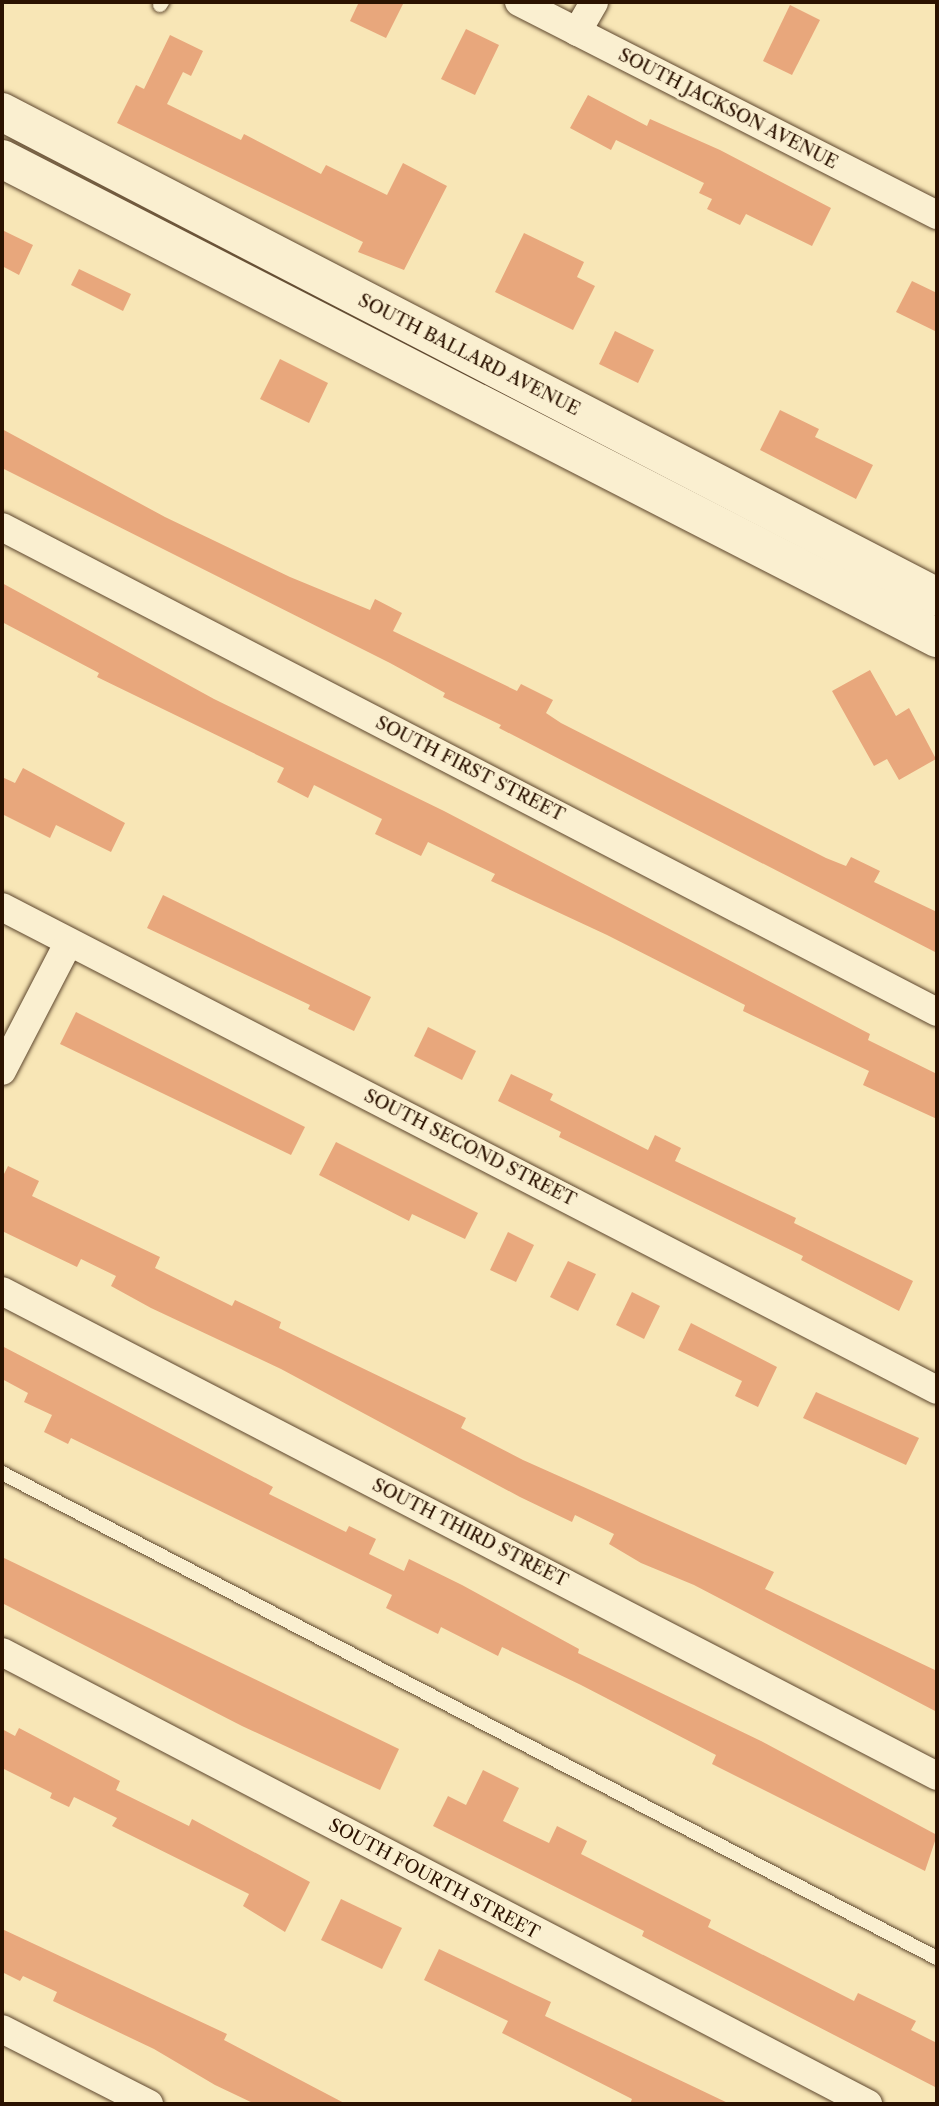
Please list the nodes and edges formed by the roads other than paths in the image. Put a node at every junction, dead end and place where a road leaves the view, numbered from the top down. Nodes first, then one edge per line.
1 (519, 2) edge
2 (593, 2) edge
3 (577, 32) junction
4 (2, 112) edge
5 (2, 159) edge
6 (937, 215) edge
7 (516, 379) junction
8 (498, 414) junction
9 (2, 527) edge
10 (937, 597) edge
11 (937, 638) edge
12 (2, 907) edge
13 (69, 942) junction
14 (937, 1012) edge
15 (5, 1055) edge
16 (2, 1291) edge
17 (937, 1390) edge
18 (2, 1473) edge
19 (2, 1652) edge
20 (937, 1776) edge
21 (937, 1958) edge
22 (2, 2029) edge
23 (149, 2104) edge
24 (868, 2104) edge

1 - 3 street, SOUTH JACKSON AVENUE
2 - 3 street
3 - 6 street, SOUTH JACKSON AVENUE
4 - 7 main road, SOUTH BALLARD AVENUE
5 - 8 main road
7 - 8 main road
7 - 10 main road, SOUTH BALLARD AVENUE
8 - 11 main road
9 - 14 street, SOUTH FIRST STREET
12 - 13 street, SOUTH SECOND STREET
13 - 15 street
13 - 17 street, SOUTH SECOND STREET
16 - 20 street, SOUTH THIRD STREET
18 - 21 lane
19 - 24 street, SOUTH FOURTH STREET
22 - 23 street

